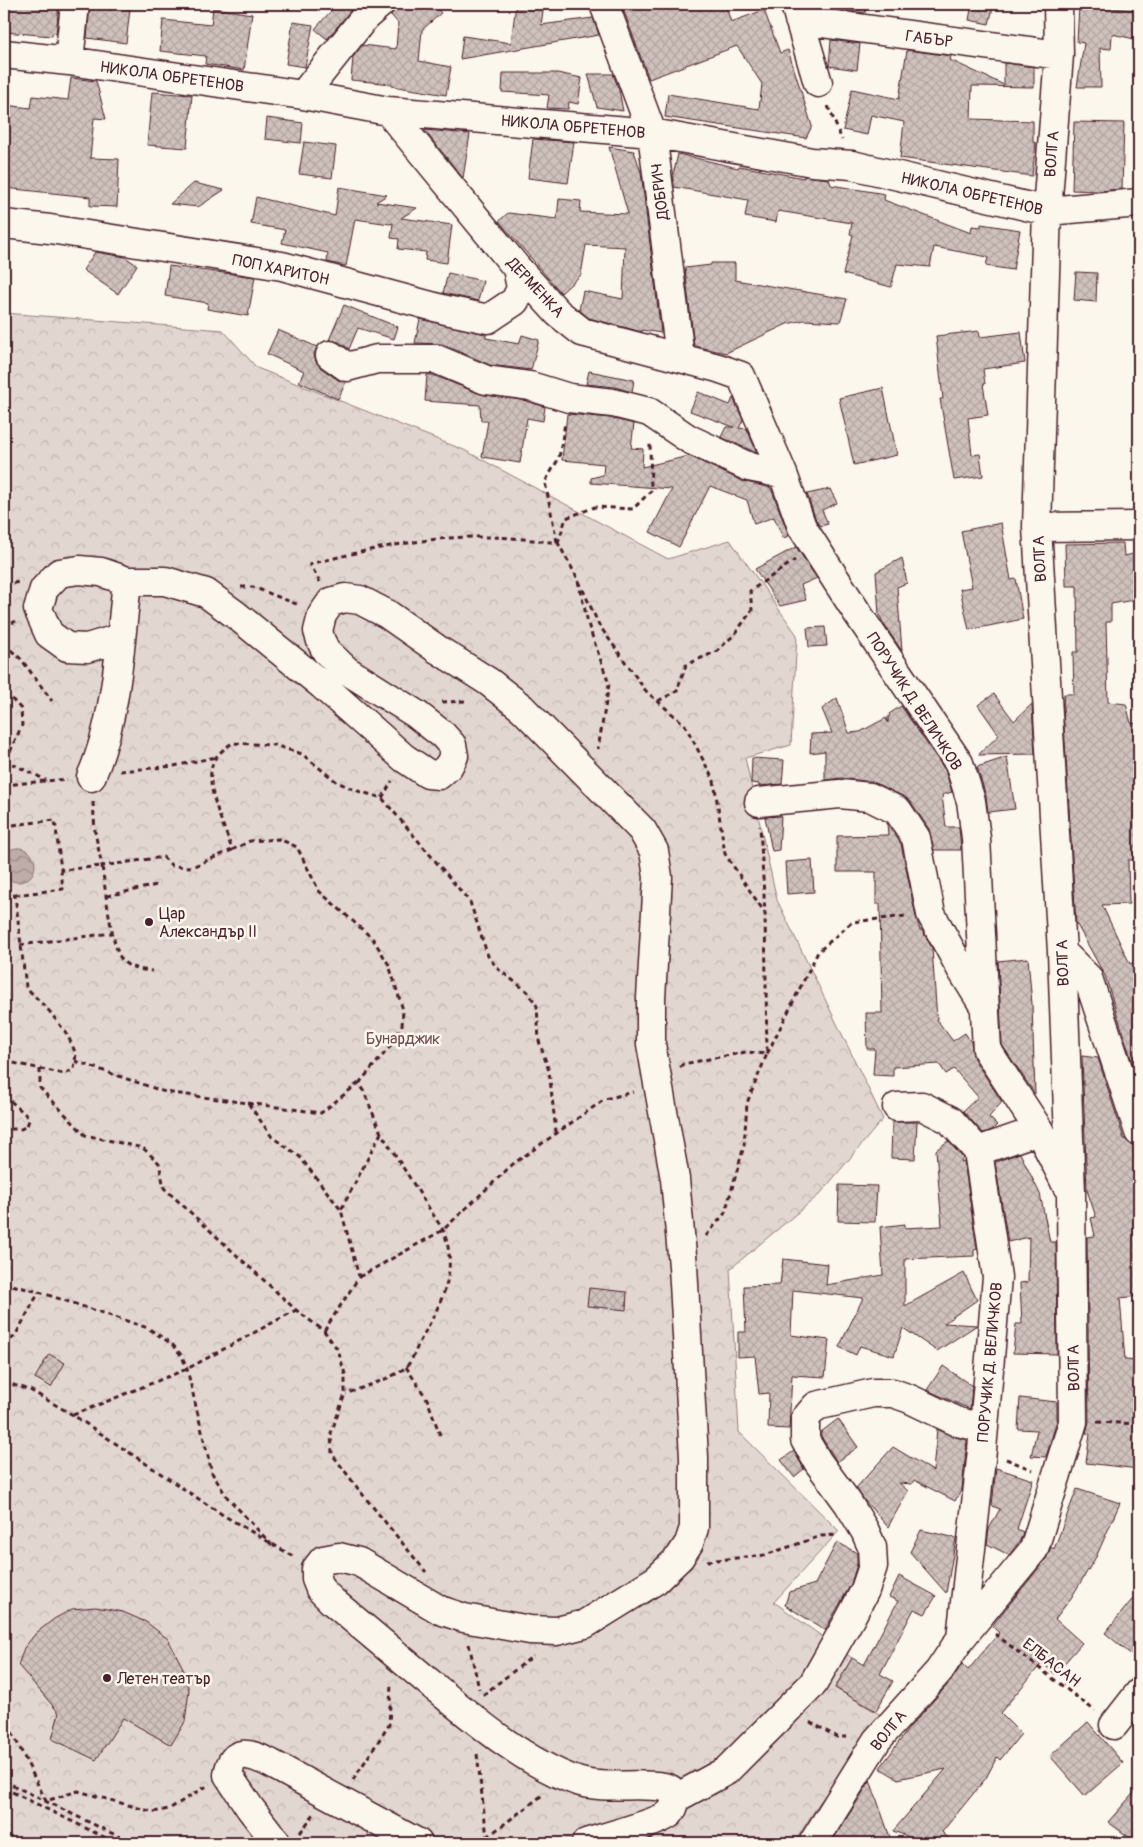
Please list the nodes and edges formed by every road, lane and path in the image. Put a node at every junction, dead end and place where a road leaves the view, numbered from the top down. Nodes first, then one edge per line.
1 (75, 4) edge
2 (380, 4) edge
3 (604, 4) edge
4 (1058, 4) edge
5 (797, 12) edge
6 (4, 54) edge
7 (1059, 55) junction
8 (69, 61) junction
9 (818, 83) joint
10 (304, 95) junction
11 (388, 111) junction
12 (652, 133) junction
13 (852, 165) junction
14 (1139, 204) edge
15 (1047, 211) junction
16 (4, 224) edge
17 (517, 268) junction
18 (330, 355) dead end
19 (680, 358) junction
20 (741, 376) joint
21 (570, 398) junction
22 (650, 412) junction
23 (783, 474) junction
24 (1139, 526) edge
25 (1037, 527) junction
26 (558, 543) junction
27 (814, 548) junction
28 (310, 564) dead end
29 (576, 576) junction
30 (127, 581) junction
31 (206, 593) junction
32 (322, 614) junction
33 (120, 638) junction
34 (4, 644) edge
35 (4, 694) edge
36 (52, 701) dead end
37 (658, 701) junction
38 (474, 702) dead end
39 (416, 714) junction
40 (216, 758) junction
41 (5, 761) edge
42 (588, 776) junction
43 (48, 781) junction
44 (92, 781) junction
45 (4, 785) edge
46 (759, 802) joint
47 (4, 826) edge
48 (232, 850) junction
49 (102, 866) junction
50 (61, 870) junction
51 (156, 885) dead end
52 (14, 895) junction
53 (4, 896) edge
54 (107, 896) junction
55 (765, 913) junction
56 (112, 933) junction
57 (20, 945) junction
58 (1062, 952) junction
59 (152, 972) dead end
60 (986, 1008) junction
61 (4, 1061) edge
62 (75, 1061) junction
63 (40, 1069) junction
64 (360, 1082) junction
65 (4, 1095) edge
66 (248, 1103) junction
67 (897, 1107) dead end
68 (4, 1129) edge
69 (1039, 1130) junction
70 (556, 1132) dead end
71 (1139, 1132) edge
72 (381, 1133) junction
73 (978, 1152) junction
74 (1071, 1192) junction
75 (341, 1210) junction
76 (683, 1266) junction
77 (4, 1283) edge
78 (39, 1292) junction
79 (296, 1310) junction
80 (324, 1331) junction
81 (4, 1345) edge
82 (406, 1367) junction
83 (187, 1369) junction
84 (4, 1382) edge
85 (345, 1394) junction
86 (73, 1415) junction
87 (1073, 1422) junction
88 (1139, 1424) edge
89 (440, 1434) dead end
90 (983, 1439) junction
91 (1057, 1479) junction
92 (865, 1531) junction
93 (272, 1545) junction
94 (680, 1558) junction
95 (316, 1569) junction
96 (427, 1572) dead end
97 (464, 1618) junction
98 (968, 1628) junction
99 (557, 1631) junction
100 (392, 1651) junction
101 (1139, 1693) edge
102 (785, 1713) junction
103 (4, 1716) edge
104 (473, 1719) junction
105 (1114, 1725) joint
106 (878, 1740) junction
107 (567, 1776) junction
108 (4, 1781) edge
109 (4, 1788) edge
110 (201, 1789) dead end
111 (676, 1798) junction
112 (46, 1801) junction
113 (339, 1802) junction
114 (487, 1837) junction
115 (287, 1840) edge
116 (116, 1843) edge
117 (132, 1843) edge
118 (418, 1843) edge
119 (490, 1843) edge
120 (586, 1843) edge
121 (814, 1843) edge

1 - 8 street
2 - 10 street
3 - 12 street, ДОБРИЧ
4 - 7 street, ВОЛГА
5 - 7 street, ГАБЪР
5 - 9 street
6 - 8 street, НИКОЛА ОБРЕТЕНОВ
7 - 15 street, ВОЛГА
8 - 10 street, НИКОЛА ОБРЕТЕНОВ
9 - 13 path
10 - 11 street, НИКОЛА ОБРЕТЕНОВ
11 - 12 street, НИКОЛА ОБРЕТЕНОВ
11 - 17 street, ДЕРМЕНКА
12 - 13 street, НИКОЛА ОБРЕТЕНОВ
12 - 19 street, ДОБРИЧ
13 - 15 street, НИКОЛА ОБРЕТЕНОВ
14 - 15 street, НИКОЛА ОБРЕТЕНОВ
15 - 25 street, ВОЛГА
16 - 17 street, ПОП ХАРИТОН
17 - 19 street, ДЕРМЕНКА
18 - 21 street
19 - 20 street, ДЕРМЕНКА
20 - 23 street, ПОРУЧИК Д. ВЕЛИЧКОВ
21 - 22 street
21 - 26 path
22 - 23 street
22 - 26 path
23 - 27 street, ПОРУЧИК Д. ВЕЛИЧКОВ
24 - 25 street
25 - 58 street, ВОЛГА
26 - 28 path
26 - 29 path
27 - 37 path
27 - 60 street, ПОРУЧИК Д. ВЕЛИЧКОВ
29 - 37 path
29 - 42 path
30 - 31 street
30 - 33 street
30 - 33 street
31 - 32 path
31 - 39 street
32 - 39 street
32 - 42 street
33 - 44 street
34 - 36 path
35 - 41 path
37 - 55 path
38 - 39 path
40 - 44 path
40 - 48 path
40 - 70 path
41 - 43 path
42 - 76 street
43 - 44 path
43 - 45 path
44 - 49 path
46 - 55 path
46 - 60 street
47 - 50 path
48 - 49 path
48 - 64 path
49 - 50 path
49 - 54 path
50 - 52 path
51 - 54 path
52 - 53 path
52 - 57 path
54 - 56 path
55 - 76 path
56 - 57 path
56 - 59 path
57 - 62 path
58 - 71 street
58 - 74 street, ВОЛГА
60 - 69 street, ПОРУЧИК Д. ВЕЛИЧКОВ
61 - 63 path
62 - 63 path
62 - 66 path
63 - 79 path
64 - 66 path
64 - 72 path
65 - 68 path
66 - 75 path
67 - 73 street
69 - 73 street
69 - 74 street, ПОРУЧИК Д. ВЕЛИЧКОВ
72 - 75 path
72 - 82 path
73 - 90 street, ПОРУЧИК Д. ВЕЛИЧКОВ
74 - 87 street, ВОЛГА
75 - 80 path
76 - 94 street
77 - 78 path
78 - 81 path
78 - 83 path
79 - 80 path
79 - 83 path
80 - 85 path
82 - 85 path
82 - 89 path
83 - 86 path
83 - 93 path
84 - 86 path
85 - 96 path
86 - 93 path
87 - 88 path
87 - 91 street, ВОЛГА
90 - 91 path
90 - 92 street
90 - 98 street, ПОРУЧИК Д. ВЕЛИЧКОВ
91 - 98 street, ВОЛГА
92 - 94 path
92 - 102 street
93 - 95 path
94 - 99 street
95 - 97 street
95 - 100 street
97 - 99 street
97 - 99 path
98 - 105 path, ЕЛБАСАН
98 - 106 street, ВОЛГА
100 - 104 street
100 - 113 path
101 - 105 street
102 - 106 path
102 - 111 street
103 - 112 path
104 - 107 street
104 - 114 path
106 - 121 street, ВОЛГА
107 - 111 street
107 - 114 path
108 - 112 path
109 - 116 path
110 - 112 path
111 - 120 street
112 - 117 path
113 - 115 path
113 - 115 street
113 - 118 street
114 - 119 path

